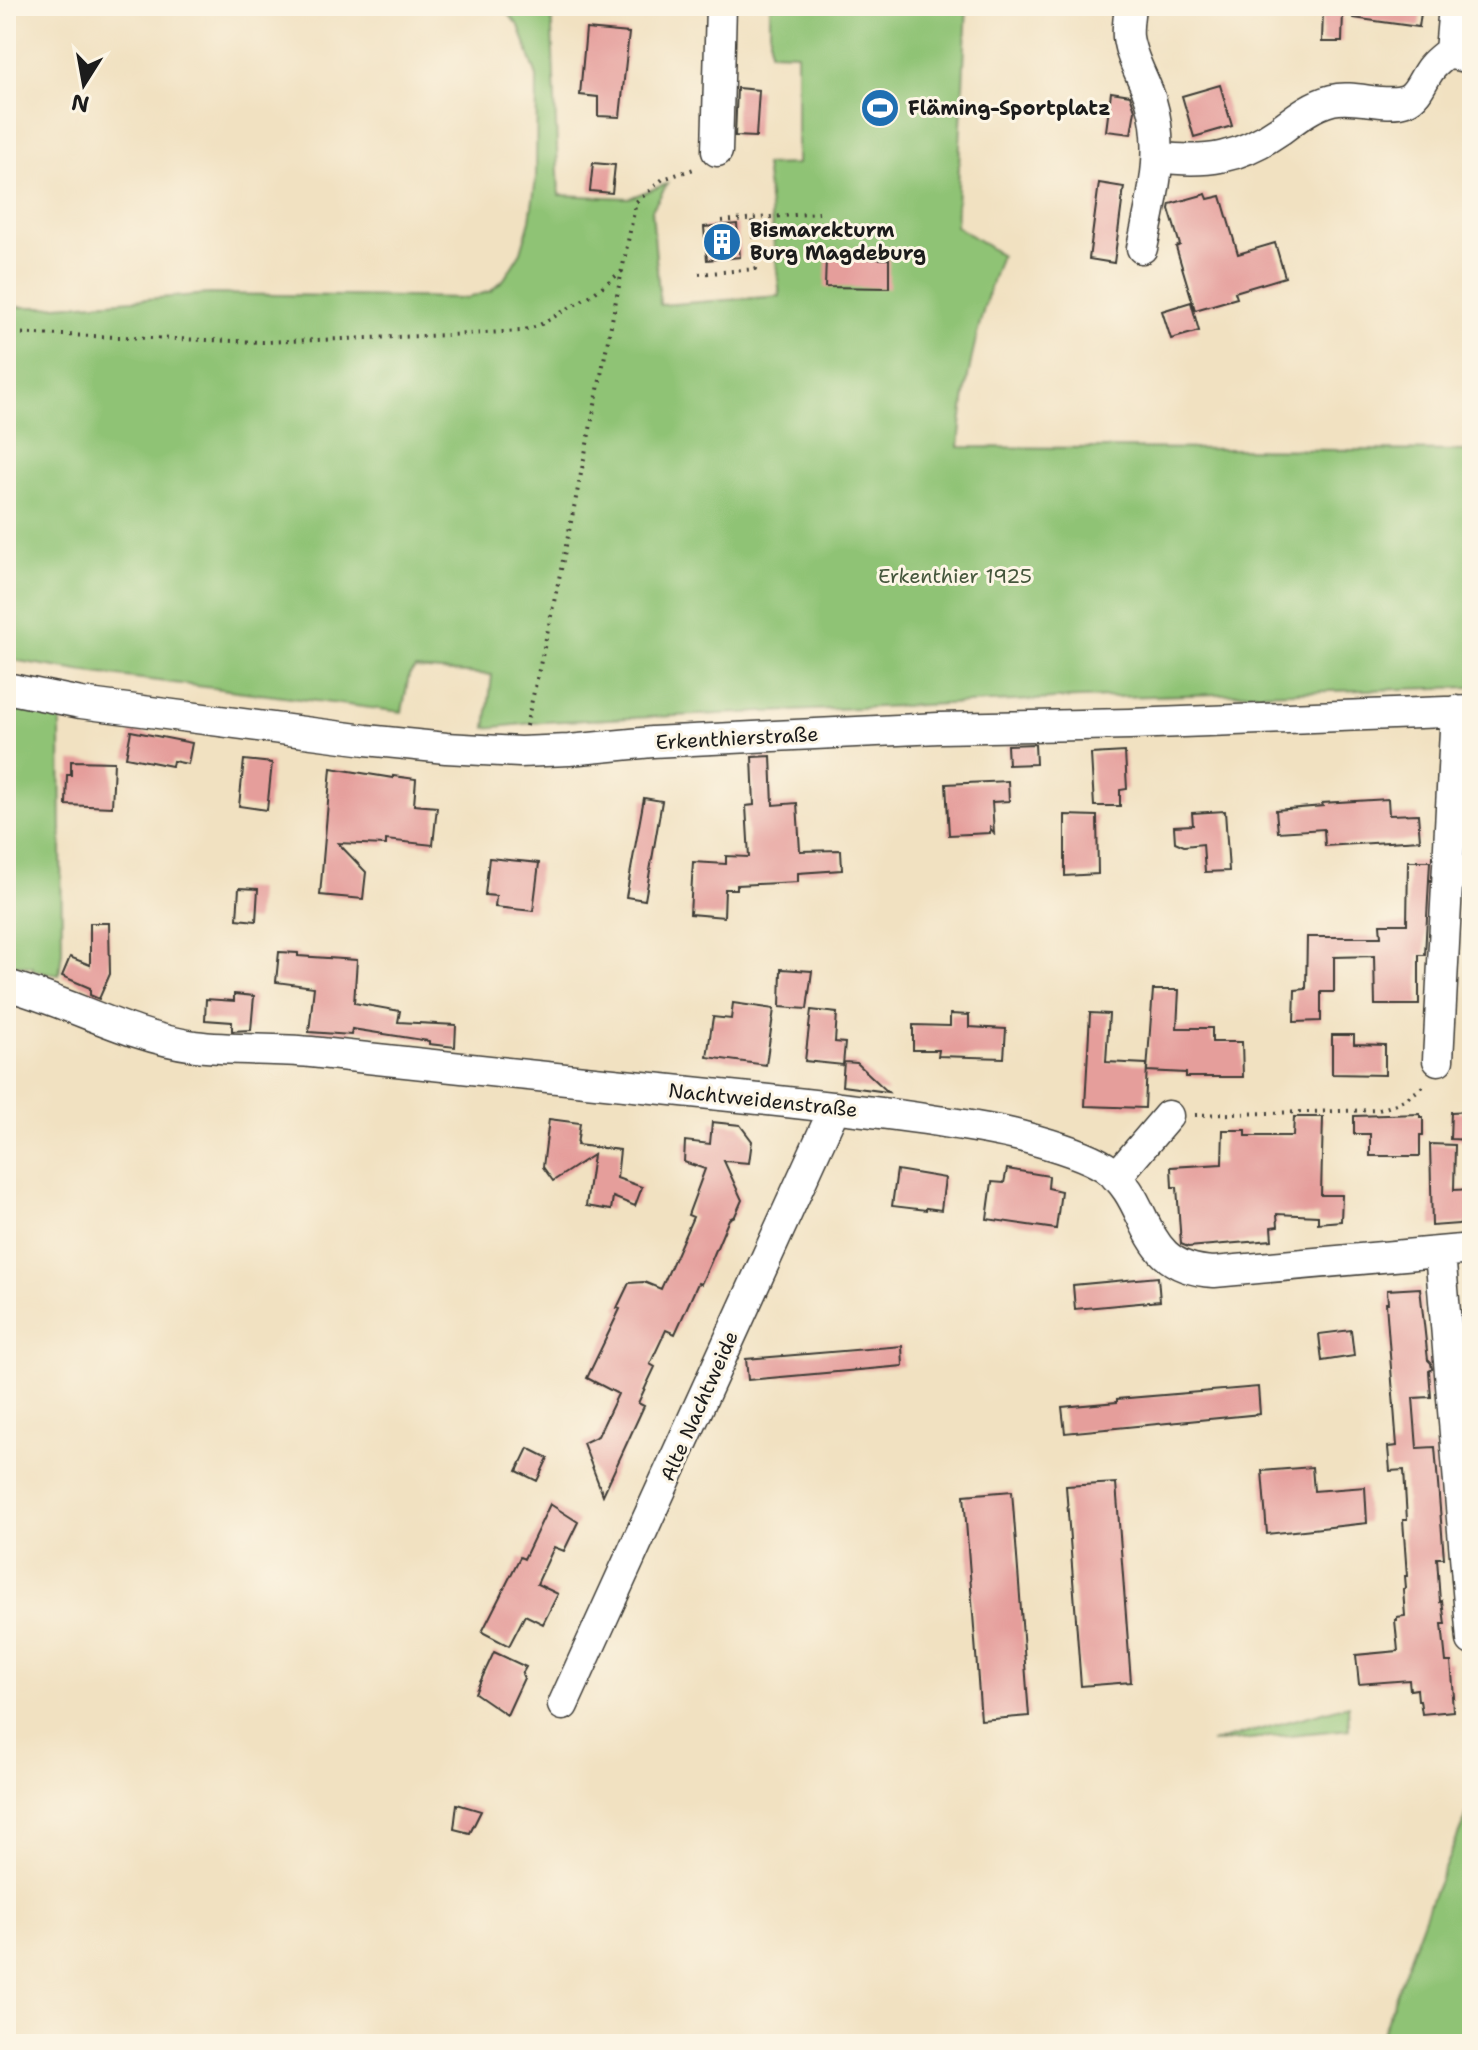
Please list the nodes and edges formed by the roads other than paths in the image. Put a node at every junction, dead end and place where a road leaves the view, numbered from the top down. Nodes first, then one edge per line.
1 (721, 6) edge
2 (1130, 6) edge
3 (1454, 6) edge
4 (1461, 54) edge
5 (717, 151) road end
6 (1158, 157) junction
7 (1142, 248) dead end
8 (6, 688) edge
9 (1464, 711) edge
10 (6, 985) edge
11 (1438, 1060) road end
12 (835, 1107) junction
13 (1168, 1116) road end
14 (1116, 1177) junction
15 (1472, 1249) edge
16 (1440, 1252) junction
17 (1472, 1640) edge
18 (563, 1705) dead end

1 - 5 street
2 - 6 street
3 - 4 street
4 - 6 street
6 - 7 street
8 - 9 street, Erkenthierstraße
9 - 11 street
10 - 12 street, Nachtweidenstraße
12 - 14 street, Nachtweidenstraße
12 - 18 street, Alte Nachtweide
13 - 14 street
14 - 16 street, Nachtweidenstraße
15 - 16 street, Nachtweidenstraße
16 - 17 street

